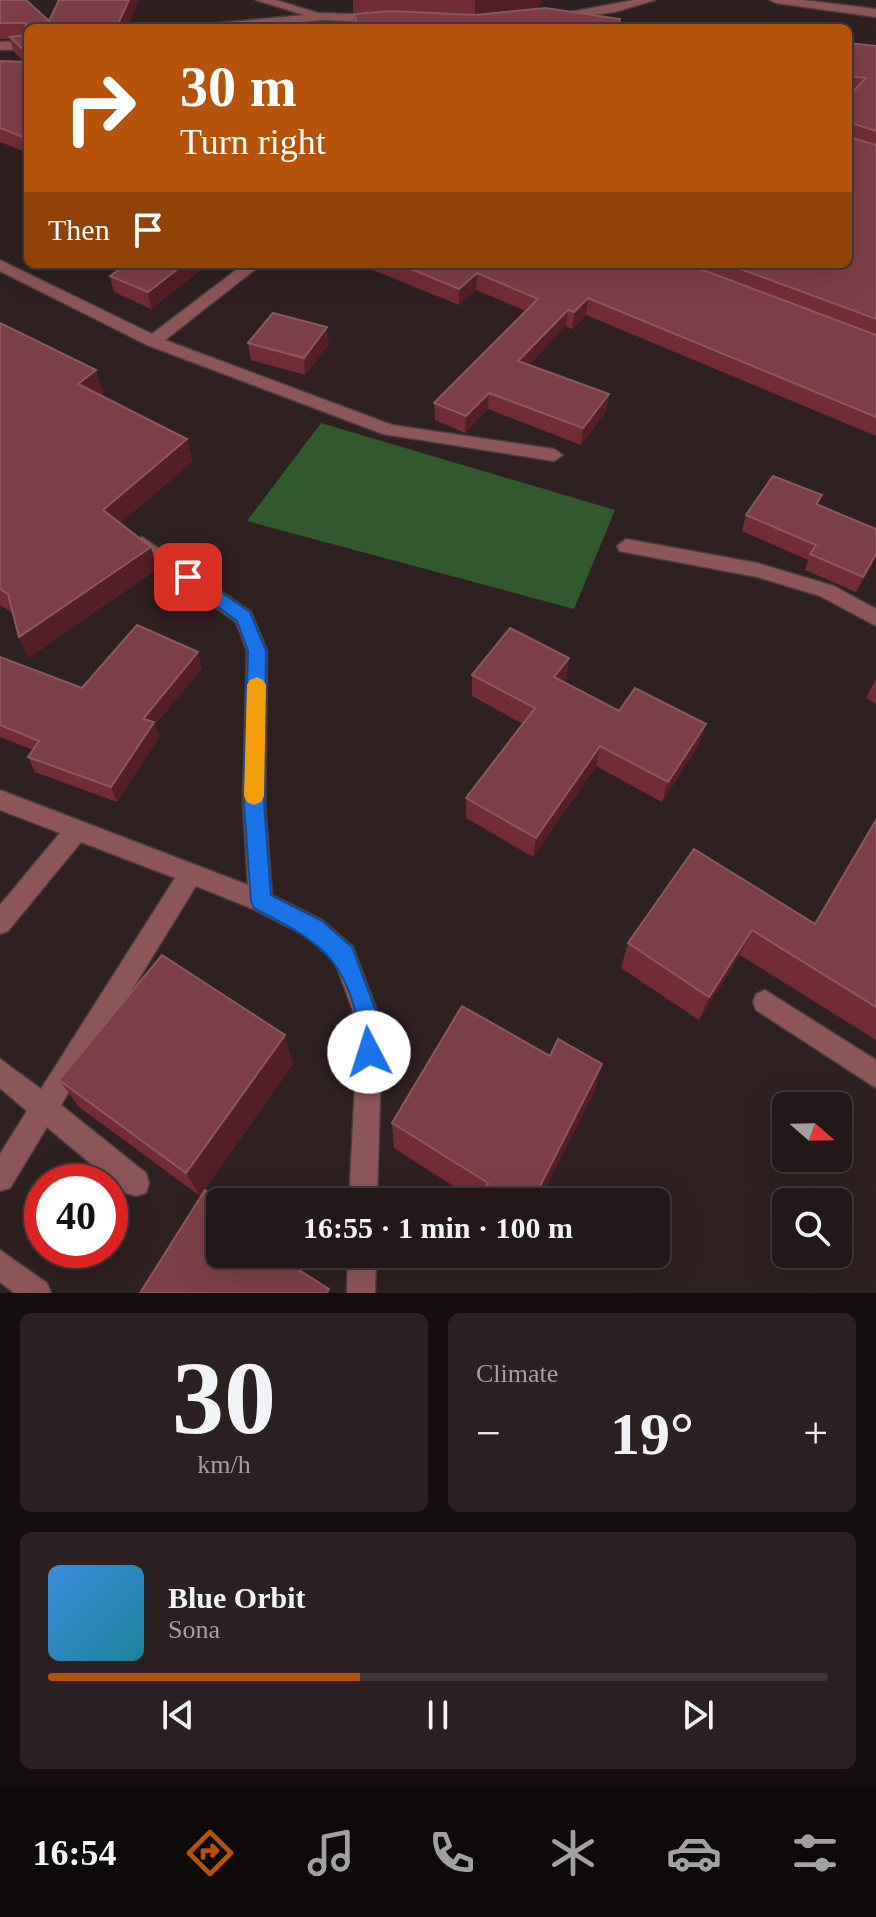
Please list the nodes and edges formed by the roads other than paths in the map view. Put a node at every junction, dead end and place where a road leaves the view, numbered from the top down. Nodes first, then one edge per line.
1 (262, 0) edge
2 (649, 0) edge
3 (776, 0) edge
4 (815, 2) edge
5 (876, 13) edge
6 (324, 16) junction
7 (537, 18) edge
8 (399, 19) edge
9 (247, 24) edge
10 (24, 45) edge
11 (0, 46) edge
12 (0, 265) edge
13 (249, 268) edge
14 (153, 341) junction
15 (554, 455) dead end
16 (142, 544) edge
17 (626, 546) dead end
18 (876, 618) edge
19 (0, 800) edge
20 (77, 830) junction
21 (191, 874) junction
22 (261, 901) junction
23 (0, 923) edge
24 (765, 1002) dead end
25 (0, 1072) edge
26 (876, 1075) edge
27 (46, 1107) junction
28 (0, 1178) edge
29 (136, 1183) edge
30 (364, 1188) edge
31 (0, 1264) edge
32 (362, 1268) edge
33 (37, 1293) edge
34 (361, 1293) edge

1 - 6 street
2 - 7 street
3 - 4 street
4 - 5 street
6 - 8 street
6 - 9 street
10 - 11 street
12 - 14 street
13 - 14 street
14 - 15 street
16 - 22 street
17 - 18 street
19 - 20 street
20 - 21 street
20 - 23 street
21 - 22 street
21 - 27 street
22 - 30 street
24 - 26 street
25 - 27 street
27 - 28 street
27 - 29 street
31 - 33 street
32 - 34 street

